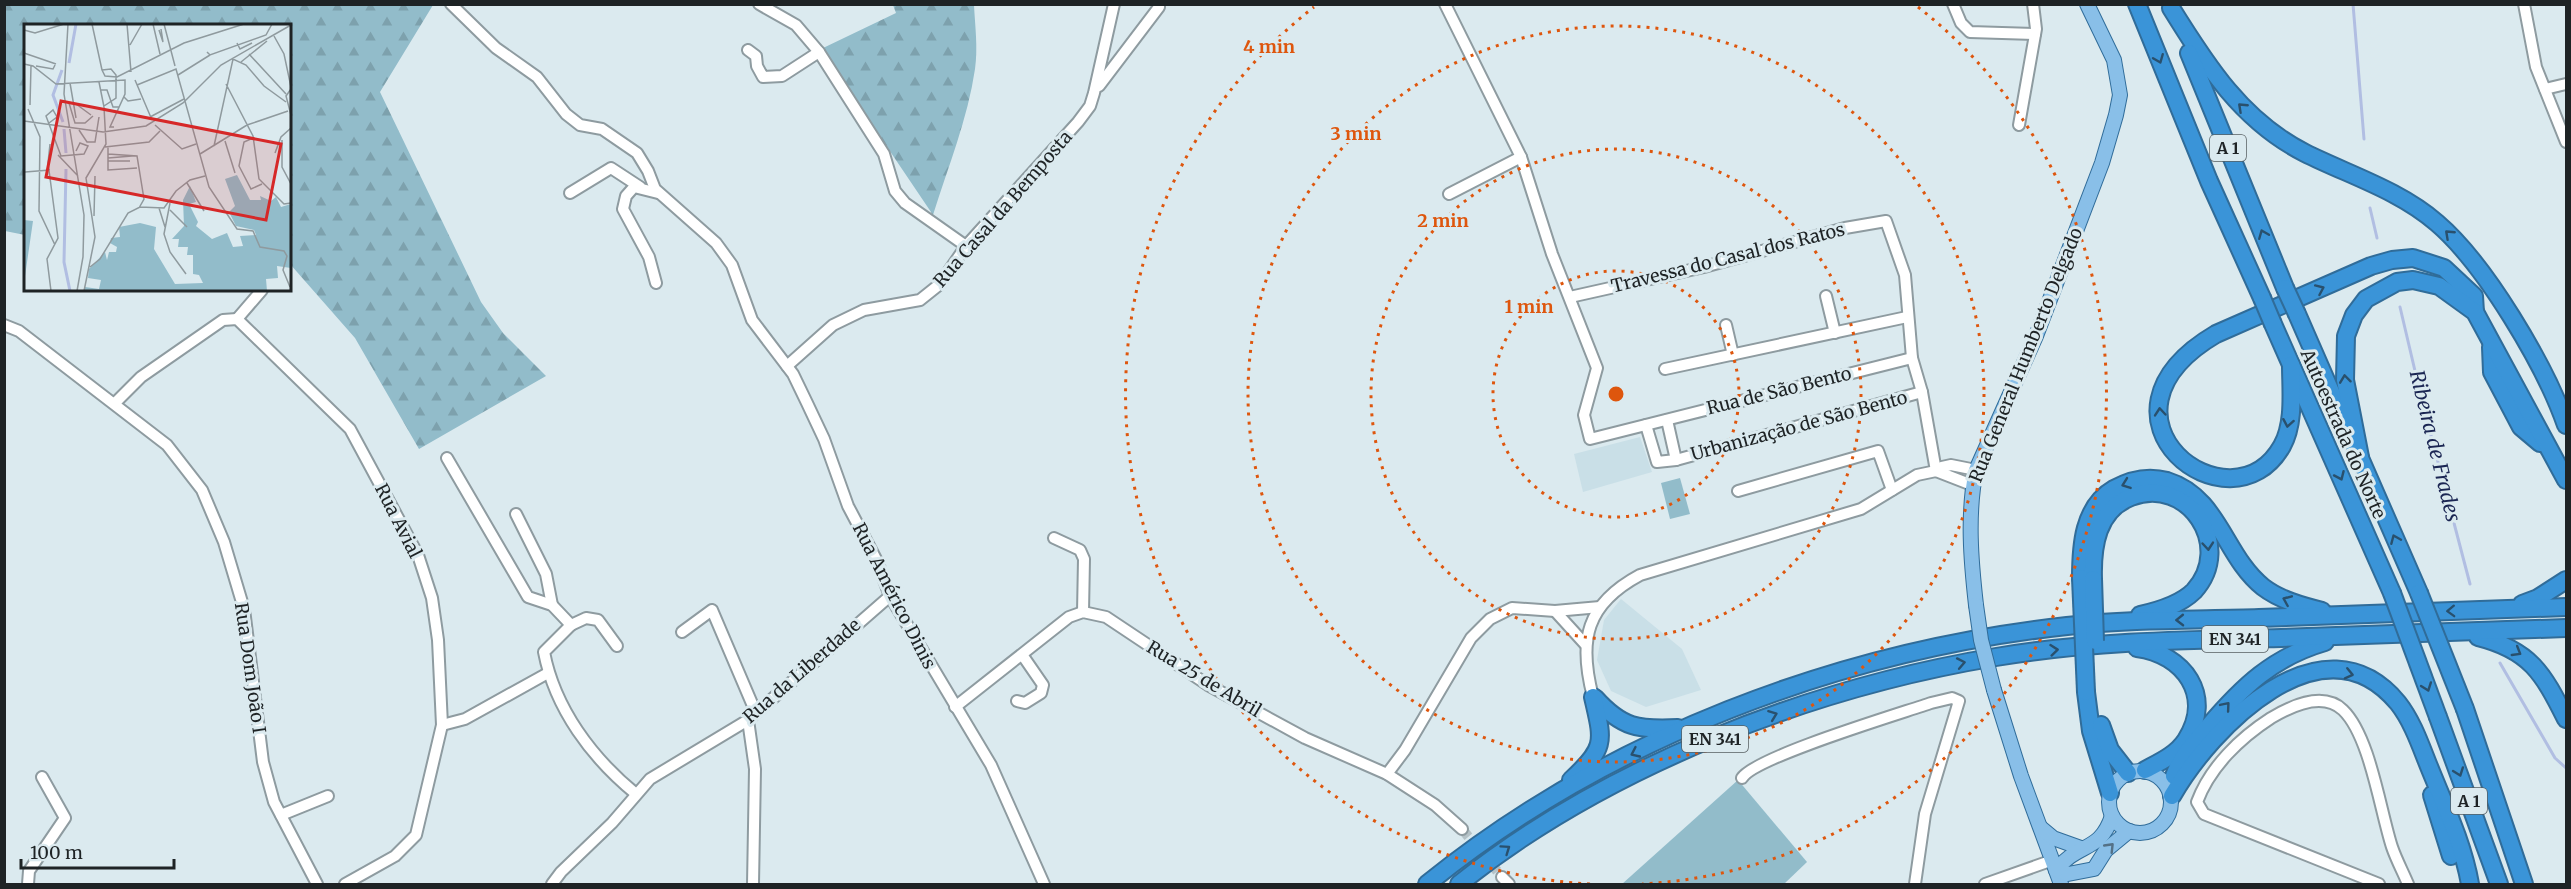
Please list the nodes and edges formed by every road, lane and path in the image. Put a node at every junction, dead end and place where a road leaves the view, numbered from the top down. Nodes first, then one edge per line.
1 (451, 4) edge
2 (759, 4) edge
3 (1114, 4) edge
4 (1445, 4) edge
5 (1953, 4) edge
6 (2033, 4) edge
7 (2087, 4) edge
8 (2137, 4) edge
9 (2524, 4) edge
10 (2170, 6) edge
11 (1159, 7) dead end
12 (2035, 34) junction
13 (748, 50) dead end
14 (819, 52) junction
15 (2566, 84) edge
16 (2545, 88) junction
17 (1094, 93) junction
18 (2019, 125) dead end
19 (2566, 142) edge
20 (1521, 157) junction
21 (640, 187) junction
22 (570, 193) dead end
23 (659, 193) junction
24 (1449, 194) dead end
25 (966, 246) junction
26 (656, 283) dead end
27 (260, 291) edge
28 (1826, 296) dead end
29 (1570, 297) junction
30 (2475, 312) junction
31 (1907, 317) junction
32 (237, 319) junction
33 (4, 325) edge
34 (1726, 325) dead end
35 (2519, 331) junction
36 (1835, 333) junction
37 (1733, 355) junction
38 (1912, 358) junction
39 (2291, 365) junction
40 (787, 366) junction
41 (1665, 369) dead end
42 (1922, 392) junction
43 (2566, 397) edge
44 (115, 403) junction
45 (1667, 420) junction
46 (2566, 424) edge
47 (1646, 425) junction
48 (2566, 430) edge
49 (2360, 457) junction
50 (447, 458) dead end
51 (1676, 460) junction
52 (1936, 471) junction
53 (1976, 471) junction
54 (2566, 480) edge
55 (1972, 486) junction
56 (1892, 490) junction
57 (1738, 491) dead end
58 (516, 514) dead end
59 (1054, 538) dead end
60 (2087, 578) junction
61 (2566, 580) edge
62 (890, 596) junction
63 (552, 605) junction
64 (1600, 607) junction
65 (2566, 607) edge
66 (1577, 609) junction
67 (2510, 609) junction
68 (1556, 611) junction
69 (1083, 612) junction
70 (2343, 615) junction
71 (2108, 622) junction
72 (571, 626) junction
73 (1571, 627) junction
74 (2566, 628) edge
75 (682, 632) dead end
76 (2462, 633) junction
77 (2361, 636) junction
78 (1586, 644) junction
79 (2110, 644) junction
80 (617, 646) dead end
81 (1023, 656) junction
82 (548, 673) junction
83 (2091, 691) junction
84 (1593, 697) junction
85 (1017, 701) dead end
86 (955, 707) junction
87 (752, 716) junction
88 (2566, 719) edge
89 (442, 725) junction
90 (1688, 728) junction
91 (2145, 770) junction
92 (2128, 773) junction
93 (1387, 774) junction
94 (42, 777) dead end
95 (1742, 778) dead end
96 (2170, 792) junction
97 (2110, 793) junction
98 (636, 794) junction
99 (328, 795) dead end
100 (1552, 797) junction
101 (281, 815) junction
102 (2112, 816) junction
103 (2041, 828) junction
104 (1462, 829) tunnel mouth
105 (2130, 831) junction
106 (2081, 848) junction
107 (2054, 865) junction
108 (2094, 869) junction
109 (28, 885) edge
110 (317, 885) edge
111 (345, 885) edge
112 (552, 885) edge
113 (753, 885) edge
114 (1044, 885) edge
115 (1426, 885) edge
116 (1459, 885) edge
117 (1915, 885) edge
118 (1985, 885) edge
119 (2061, 885) edge
120 (2086, 885) edge
121 (2379, 885) edge
122 (2408, 885) edge
123 (2468, 885) edge
124 (2499, 885) edge
125 (2524, 885) edge

1 - 23 street
2 - 14 street
3 - 17 street, Rua Casal da Bemposta
4 - 20 street
5 - 12 street
6 - 12 street
7 - 53 main road, Rua General Humberto Delgado
8 -> 39 highway, Autoestrada do Norte / A 1, bridge
9 - 16 street
35 -> 10 highway
49 -> 10 highway, Autoestrada do Norte / A 1, bridge
11 - 17 street
12 - 18 street
13 - 14 street
14 - 25 street
15 - 16 street
16 - 19 street
17 - 25 street, Rua Casal da Bemposta
20 - 24 street
20 - 29 street
21 - 22 street
21 - 23 street
21 - 26 street
23 - 40 street, Rua Américo Dinis
25 - 40 street, Rua Casal da Bemposta
27 - 32 street
28 - 36 street
29 - 31 street, Travessa do Casal dos Ratos
29 - 47 street, Rua de São Bento
39 -> 30 highway
49 -> 30 highway
30 - 54 highway
31 - 36 street
31 - 38 street
32 - 44 street
32 - 89 street, Rua Avial
33 - 44 street, Rua Dom João I
34 - 37 street
35 - 43 highway
35 - 46 highway
35 - 48 highway
36 - 37 street
37 - 41 street
38 - 42 street
38 - 45 street, Rua de São Bento
39 -> 124 highway, Autoestrada do Norte / A 1, bridge
40 - 62 street, Rua Américo Dinis
42 - 51 street, Urbanização de São Bento
42 - 52 street
44 - 101 street, Rua Dom João I
45 - 47 street, Rua de São Bento
45 - 51 street, Urbanização de São Bento
47 - 51 street, Urbanização de São Bento
125 -> 49 highway, Autoestrada do Norte / A 1, bridge
50 - 63 street
52 - 53 street
52 - 55 street
52 - 56 street
53 - 55 main road, Rua General Humberto Delgado
55 - 103 main road, Rua General Humberto Delgado, bridge
56 - 57 street
56 - 64 street
58 - 63 street
59 - 69 street
70 -> 60 highway
60 -> 71 highway
60 - 83 highway, bridge
61 - 67 highway
62 - 86 street, Rua Américo Dinis
62 - 87 street, Rua da Liberdade
63 - 72 street
64 - 66 street
64 - 78 street
65 - 67 highway, EN 341
66 - 68 street
66 - 73 street
67 -> 70 highway, EN 341
68 - 73 street
68 - 93 street
69 - 81 street
69 - 93 street, Rua 25 de Abril
70 -> 71 highway, EN 341
71 - 90 highway, EN 341
72 - 80 street
72 - 82 street
73 - 78 street
74 - 76 highway, EN 341
75 - 87 street
76 - 77 highway, EN 341
76 -> 88 highway
77 - 79 highway, EN 341
96 -> 77 highway
78 - 84 street
79 - 91 highway
116 -> 79 highway, EN 341
81 - 85 street
81 - 86 street
82 - 89 street
82 - 98 street
83 - 92 highway
83 - 97 highway
84 - 90 highway
84 - 100 highway
86 - 114 street, Rua Américo Dinis
87 - 98 street, Rua da Liberdade
87 - 113 street
89 - 111 street, Rua Avial
90 -> 100 highway, EN 341
91 - 92 main road
91 - 96 main road
92 - 97 main road
93 - 104 street, Rua 25 de Abril
94 - 109 street
95 - 117 street
96 - 105 main road
96 -> 123 highway
97 - 102 main road
98 - 112 street, Rua da Liberdade
99 - 101 street
100 - 115 highway, EN 341
101 - 110 street, Rua Dom João I
102 - 105 main road
102 - 106 main road
103 - 106 main road
103 - 107 main road, Rua General Humberto Delgado
108 -> 105 main road
106 - 107 main road
107 - 108 main road
107 - 118 street
107 - 119 main road, Rua General Humberto Delgado
108 - 120 main road
121 - 122 street

